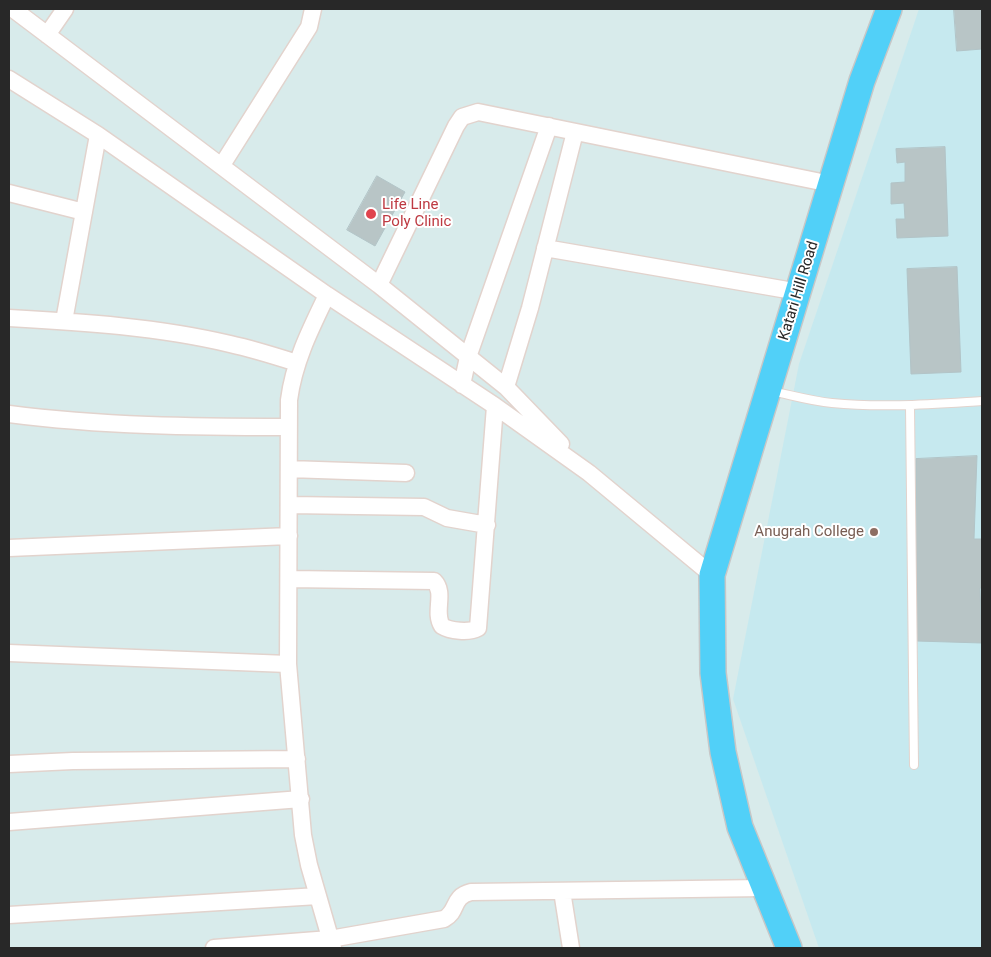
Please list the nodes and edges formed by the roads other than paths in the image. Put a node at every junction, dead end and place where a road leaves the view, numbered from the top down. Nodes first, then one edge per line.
1 (13, 9) edge
2 (65, 9) edge
3 (313, 9) edge
4 (889, 9) edge
5 (47, 35) junction
6 (9, 79) edge
7 (548, 126) junction
8 (576, 132) junction
9 (98, 136) junction
10 (222, 165) junction
11 (831, 184) junction
12 (9, 193) edge
13 (84, 212) junction
14 (545, 248) junction
15 (379, 285) junction
16 (799, 292) junction
17 (327, 295) junction
18 (9, 318) edge
19 (64, 321) junction
20 (468, 357) junction
21 (297, 363) junction
22 (462, 385) junction
23 (506, 387) junction
24 (769, 390) junction
25 (982, 401) edge
26 (495, 406) junction
27 (910, 406) junction
28 (9, 414) edge
29 (288, 427) junction
30 (289, 469) junction
31 (406, 473) dead end
32 (589, 473) junction
33 (290, 505) junction
34 (486, 525) junction
35 (290, 536) junction
36 (9, 548) edge
37 (712, 575) junction
38 (290, 579) junction
39 (9, 654) edge
40 (288, 664) junction
41 (297, 759) junction
42 (9, 764) edge
43 (914, 764) dead end
44 (301, 799) junction
45 (9, 822) edge
46 (764, 888) junction
47 (562, 891) junction
48 (318, 896) junction
49 (9, 916) edge
50 (331, 944) edge
51 (214, 948) edge
52 (571, 948) edge
53 (789, 948) edge

1 - 5 street
2 - 5 street
3 - 10 street
4 - 11 main road, Katari Hill Road
5 - 10 street
6 - 9 street
7 - 8 street
7 - 15 street
7 - 20 street
8 - 11 street
8 - 14 street
9 - 13 street
9 - 17 street
10 - 15 street
11 - 16 main road, Katari Hill Road
12 - 13 street
13 - 19 street
14 - 16 street
14 - 23 street
15 - 20 street
16 - 24 main road, Katari Hill Road
17 - 21 street
17 - 22 street
18 - 19 street
19 - 21 street
20 - 22 street
20 - 23 street
21 - 29 street
22 - 26 street
23 - 32 street
24 - 27 lane
24 - 37 main road, Katari Hill Road
25 - 27 lane
26 - 32 street
26 - 34 street
27 - 43 lane
28 - 29 street
29 - 30 street
30 - 31 street
30 - 33 street
32 - 37 street
33 - 34 street
33 - 35 street
34 - 38 street
35 - 36 street
35 - 38 street
37 - 46 main road, Katari Hill Road
38 - 40 street
39 - 40 street
40 - 41 street
41 - 42 street
41 - 44 street
44 - 45 street
44 - 48 street
46 - 47 street
46 - 53 main road, Katari Hill Road
47 - 50 street
47 - 52 street
48 - 49 street
48 - 50 street
50 - 51 street

